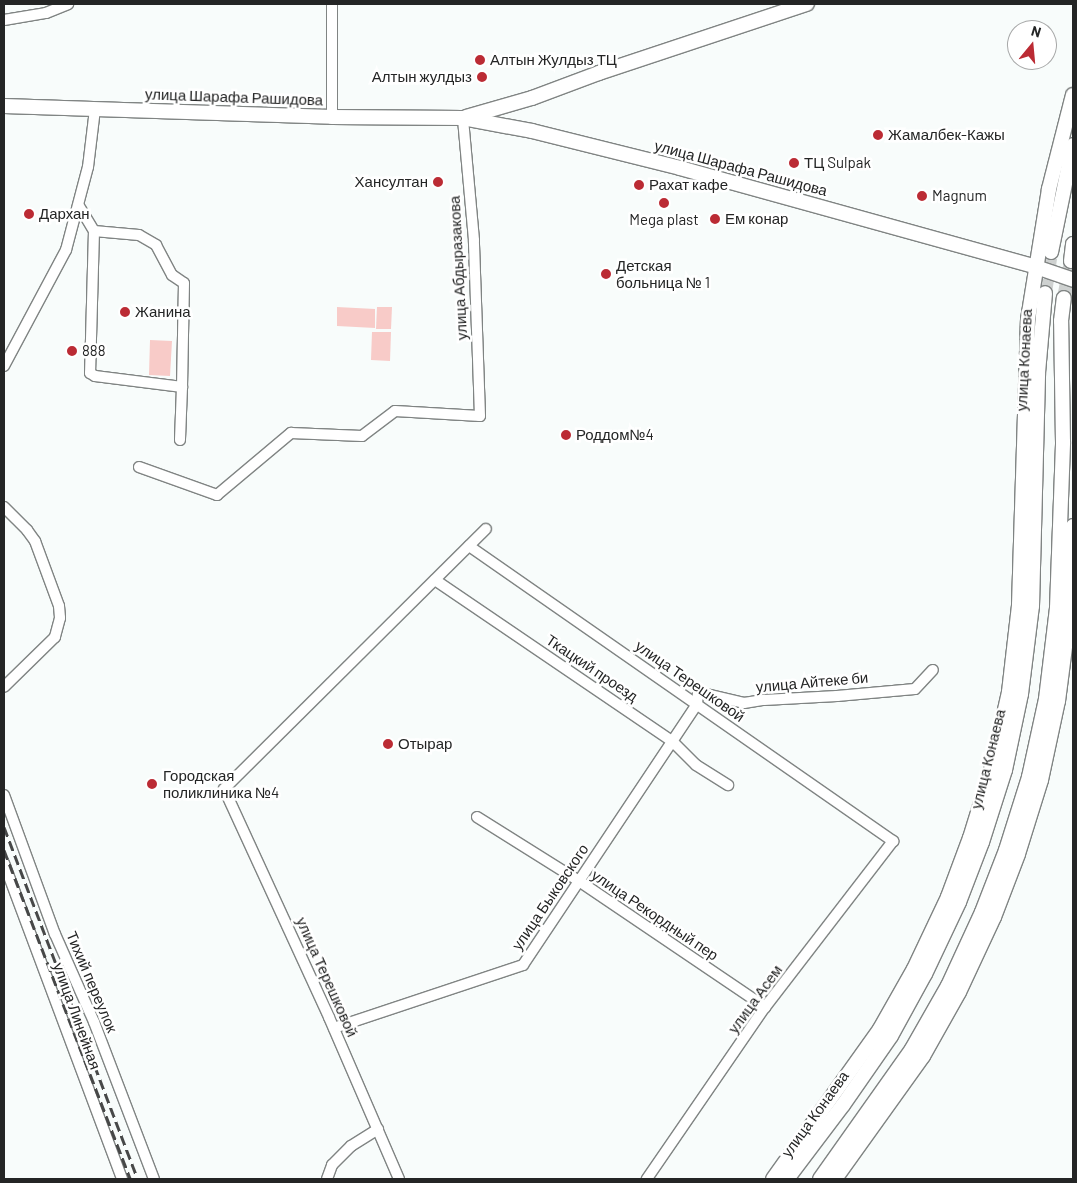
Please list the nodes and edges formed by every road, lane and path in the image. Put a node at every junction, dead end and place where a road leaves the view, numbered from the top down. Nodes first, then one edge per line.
1 (68, 4) edge
2 (332, 4) edge
3 (807, 4) edge
4 (4, 20) edge
5 (1073, 95) edge
6 (4, 106) edge
7 (95, 109) junction
8 (332, 117) junction
9 (462, 118) junction
10 (1073, 145) edge
11 (79, 206) junction
12 (94, 231) junction
13 (1073, 244) edge
14 (1051, 252) tunnel mouth
15 (1071, 261) dead end
16 (1036, 267) junction
17 (1067, 277) edge
18 (1045, 293) tunnel mouth
19 (1064, 298) tunnel mouth
20 (4, 366) edge
21 (182, 387) junction
22 (180, 440) dead end
23 (139, 467) dead end
24 (4, 507) edge
25 (1073, 526) edge
26 (486, 529) dead end
27 (469, 546) junction
28 (435, 580) junction
29 (933, 670) dead end
30 (4, 687) edge
31 (697, 704) junction
32 (672, 741) junction
33 (728, 785) dead end
34 (4, 795) edge
35 (476, 817) dead end
36 (893, 841) joint
37 (4, 863) edge
38 (579, 881) junction
39 (765, 1008) junction
40 (334, 1028) junction
41 (378, 1129) junction
42 (122, 1179) edge
43 (154, 1179) edge
44 (327, 1179) edge
45 (399, 1179) edge
46 (647, 1179) edge
47 (773, 1179) edge
48 (787, 1179) edge
49 (820, 1179) edge
50 (836, 1179) edge

1 - 4 street
2 - 8 street
3 - 9 main road, улица Шарафа Рашидова
5 - 16 main road
6 - 7 main road, улица Шарафа Рашидова
7 - 8 main road, улица Шарафа Рашидова
7 - 11 street
8 - 9 main road, улица Шарафа Рашидова
9 - 16 main road, улица Шарафа Рашидова
9 - 23 street, улица Абдыразакова
10 - 14 main road
11 - 12 street
11 - 20 street
12 - 21 street
12 - 21 street
13 - 15 main road
16 - 17 main road, улица Шарафа Рашидова
16 - 47 main road
18 - 48 main road, улица Конаева
19 - 49 main road
21 - 22 street
24 - 30 street
25 - 50 main road
26 - 27 street
27 - 28 street
27 - 31 street, улица Терешковой
28 - 32 street, Ткацкий проезд
28 - 40 street, улица Терешковой
29 - 31 street, улица Айтеке би
31 - 32 street, улица Быковского
31 - 36 street, улица Терешковой
32 - 33 street, Ткацкий проезд
32 - 38 street, улица Быковского
34 - 43 street, Тихий переулок
35 - 38 street, улица Рекордный пер
36 - 39 street, улица Асем
37 - 42 street, улица Линейная
38 - 39 street, улица Рекордный пер
38 - 40 street, улица Быковского
39 - 46 street, улица Асем
40 - 41 street, улица Терешковой
41 - 44 street
41 - 45 street, улица Терешковой

